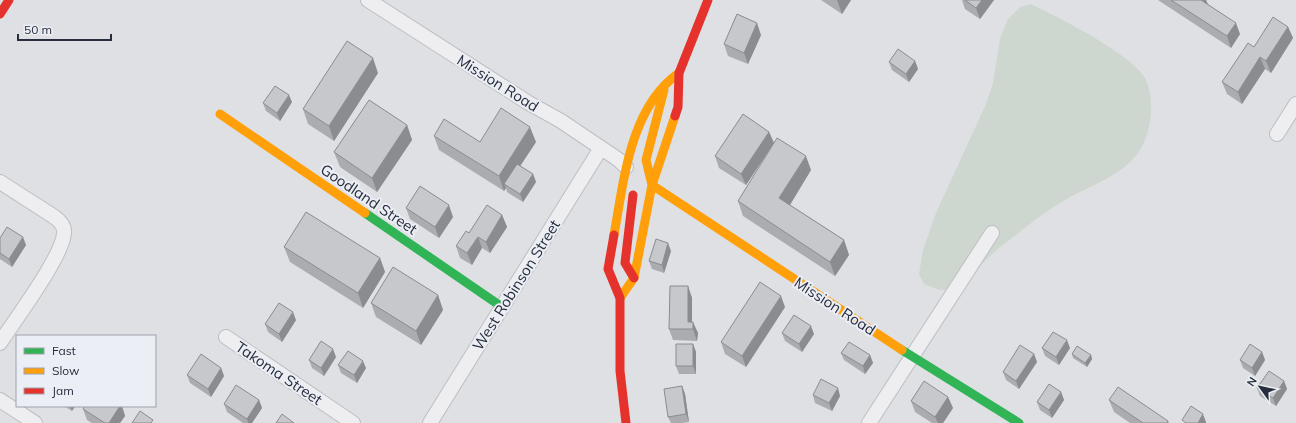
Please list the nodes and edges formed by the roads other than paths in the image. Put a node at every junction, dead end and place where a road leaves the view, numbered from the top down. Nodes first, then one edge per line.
1 (9, 0) edge
2 (368, 0) edge
3 (708, 0) edge
4 (0, 14) edge
5 (679, 73) junction
6 (666, 82) junction
7 (1296, 104) edge
8 (220, 114) dead end
9 (1277, 134) dead end
10 (601, 148) junction
11 (626, 167) junction
12 (0, 182) edge
13 (652, 185) junction
14 (992, 233) dead end
15 (634, 278) junction
16 (620, 298) junction
17 (502, 307) junction
18 (226, 337) dead end
19 (0, 343) edge
20 (912, 357) junction
21 (0, 400) edge
22 (35, 423) edge
23 (353, 423) edge
24 (430, 423) edge
25 (626, 423) edge
26 (869, 423) edge
27 (1019, 423) edge

1 - 4 main road
2 - 10 street, Mission Road
3 - 5 main road
5 - 6 main road
5 - 13 main road
6 - 11 main road
6 - 13 main road
7 - 9 street
8 - 17 main road, Goodland Street
10 - 11 street, Mission Road
10 - 17 street, West Robinson Street
11 - 15 main road
11 - 16 main road
12 - 19 street
13 - 15 main road
13 - 20 main road, Mission Road
14 - 20 street
15 - 16 main road
16 - 25 main road
17 - 24 street, West Robinson Street
18 - 23 street, Takoma Street
20 - 26 street
20 - 27 main road, Mission Road
21 - 22 street

